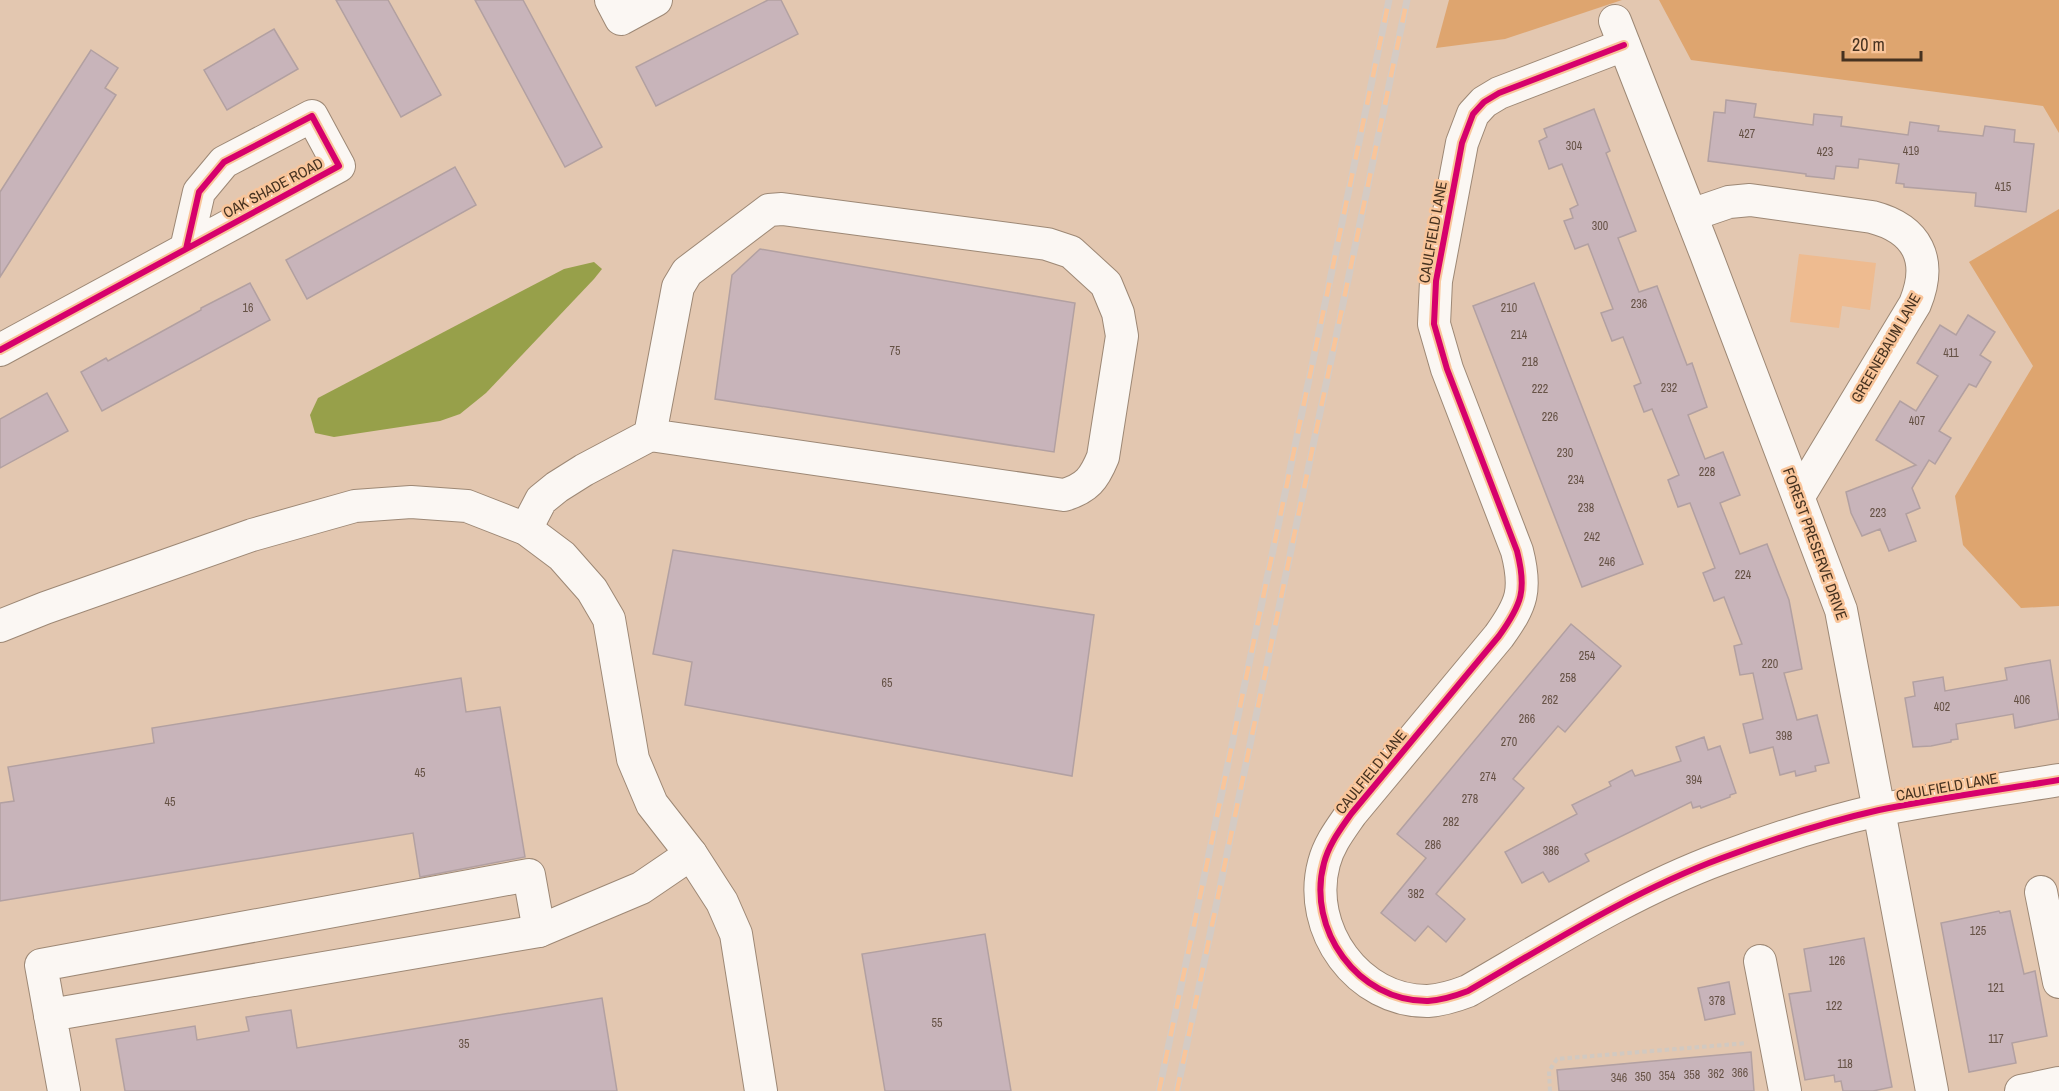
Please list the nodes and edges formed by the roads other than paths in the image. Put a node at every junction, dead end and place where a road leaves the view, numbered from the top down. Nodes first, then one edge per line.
1 (610, 0) edge
2 (656, 0) edge
3 (1620, 33) joint
4 (1691, 215) junction
5 (186, 249) junction
6 (0, 350) edge
7 (650, 435) junction
8 (1799, 496) junction
9 (526, 529) junction
10 (0, 627) edge
11 (2059, 780) edge
12 (1879, 810) junction
13 (691, 854) junction
14 (2042, 892) dead end
15 (539, 931) junction
16 (1760, 961) dead end
17 (2059, 982) edge
18 (50, 1015) junction
19 (2059, 1083) edge
20 (64, 1091) edge
21 (761, 1091) edge
22 (1785, 1091) edge
23 (1932, 1091) edge
24 (2021, 1091) edge

1 - 2 street
3 - 4 street, FOREST PRESERVE DRIVE
3 - 12 street, CAULFIELD LANE
4 - 8 street, FOREST PRESERVE DRIVE
4 - 8 street, GREENEBAUM LANE
5 - 5 street, OAK SHADE ROAD
5 - 6 street, OAK SHADE ROAD
7 - 7 street
7 - 9 street
8 - 12 street, FOREST PRESERVE DRIVE
9 - 10 street
9 - 13 street
11 - 12 street, CAULFIELD LANE
12 - 23 street, FOREST PRESERVE DRIVE
13 - 15 street
13 - 21 street
14 - 17 street
15 - 18 street
15 - 18 street
16 - 22 street
18 - 20 street
19 - 24 street

